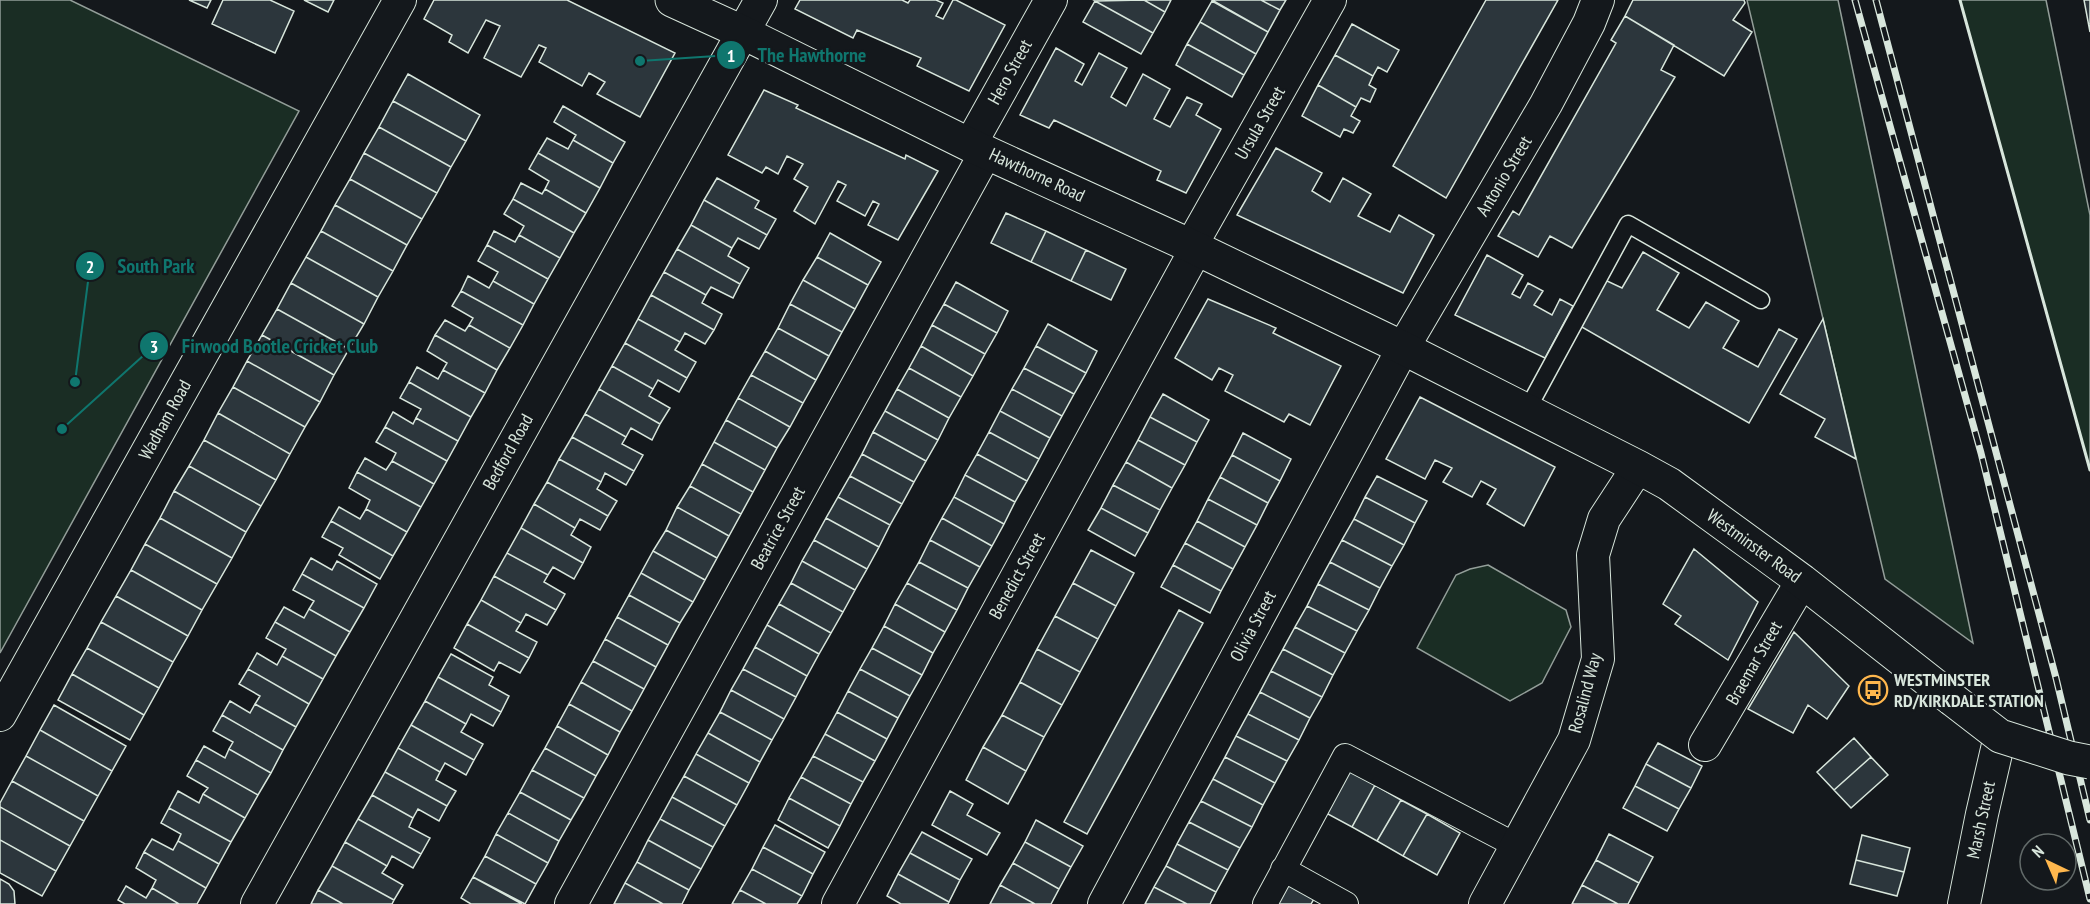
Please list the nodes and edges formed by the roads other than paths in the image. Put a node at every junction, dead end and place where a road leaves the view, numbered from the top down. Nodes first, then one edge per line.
1 (400, 0) edge
2 (672, 0) edge
3 (761, 0) edge
4 (1051, 0) edge
5 (1330, 0) edge
6 (1598, 0) edge
7 (742, 32) junction
8 (978, 148) junction
9 (1194, 247) junction
10 (1761, 300) dead end
11 (1403, 348) junction
12 (1527, 410) junction
13 (1638, 467) junction
14 (1802, 581) junction
15 (0, 715) edge
16 (2000, 736) junction
17 (1705, 746) dead end
18 (2090, 762) edge
19 (1517, 846) junction
20 (1283, 869) junction
21 (257, 904) edge
22 (571, 904) edge
23 (838, 904) edge
24 (1104, 904) edge
25 (1265, 904) edge
26 (1346, 904) edge
27 (1485, 904) edge
28 (1964, 904) edge

1 - 15 street, Wadham Road
2 - 7 main road, Hawthorne Road
3 - 7 street, Bedford Road
4 - 8 street, Hero Street
5 - 9 street, Ursula Street
6 - 11 street, Antonio Street
7 - 8 main road, Hawthorne Road
7 - 21 street, Bedford Road
8 - 9 main road, Hawthorne Road
8 - 22 street, Beatrice Street
9 - 11 main road, Hawthorne Road
9 - 23 street, Benedict Street
10 - 12 lane
11 - 12 main road, Westminster Road
11 - 24 street, Olivia Street
12 - 13 main road, Westminster Road
13 - 14 main road, Westminster Road
13 - 19 street, Rosalind Way
14 - 16 main road, Westminster Road, bridge
14 - 17 street, Braemar Street
16 - 18 main road, Westminster Road, bridge
16 - 28 street, Marsh Street
19 - 20 street
19 - 27 street, Rosalind Way
20 - 25 street
20 - 26 street

